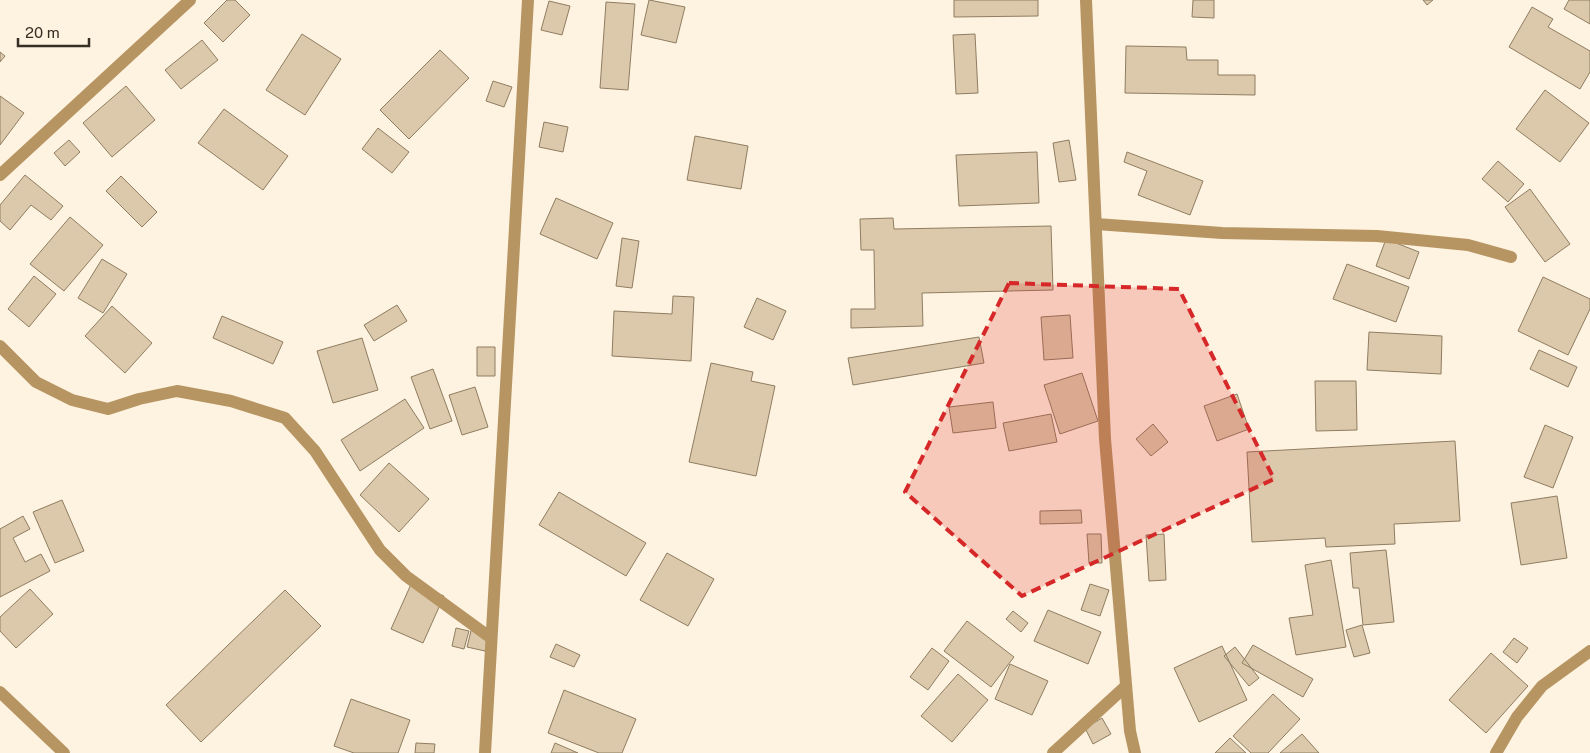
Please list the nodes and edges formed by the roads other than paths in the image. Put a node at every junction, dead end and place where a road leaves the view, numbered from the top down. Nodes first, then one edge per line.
1 (190, 0) edge
2 (528, 0) edge
3 (1086, 0) edge
4 (0, 175) edge
5 (1096, 224) junction
6 (1511, 257) dead end
7 (0, 346) edge
8 (491, 638) junction
9 (1590, 651) edge
10 (1126, 686) junction
11 (0, 692) edge
12 (64, 753) edge
13 (485, 753) edge
14 (1053, 753) edge
15 (1135, 753) edge
16 (1496, 753) edge

1 - 4 street
2 - 8 street
3 - 5 street
5 - 6 street
5 - 10 street
7 - 8 street
8 - 13 street
9 - 16 street
10 - 14 street
10 - 15 street
11 - 12 street

